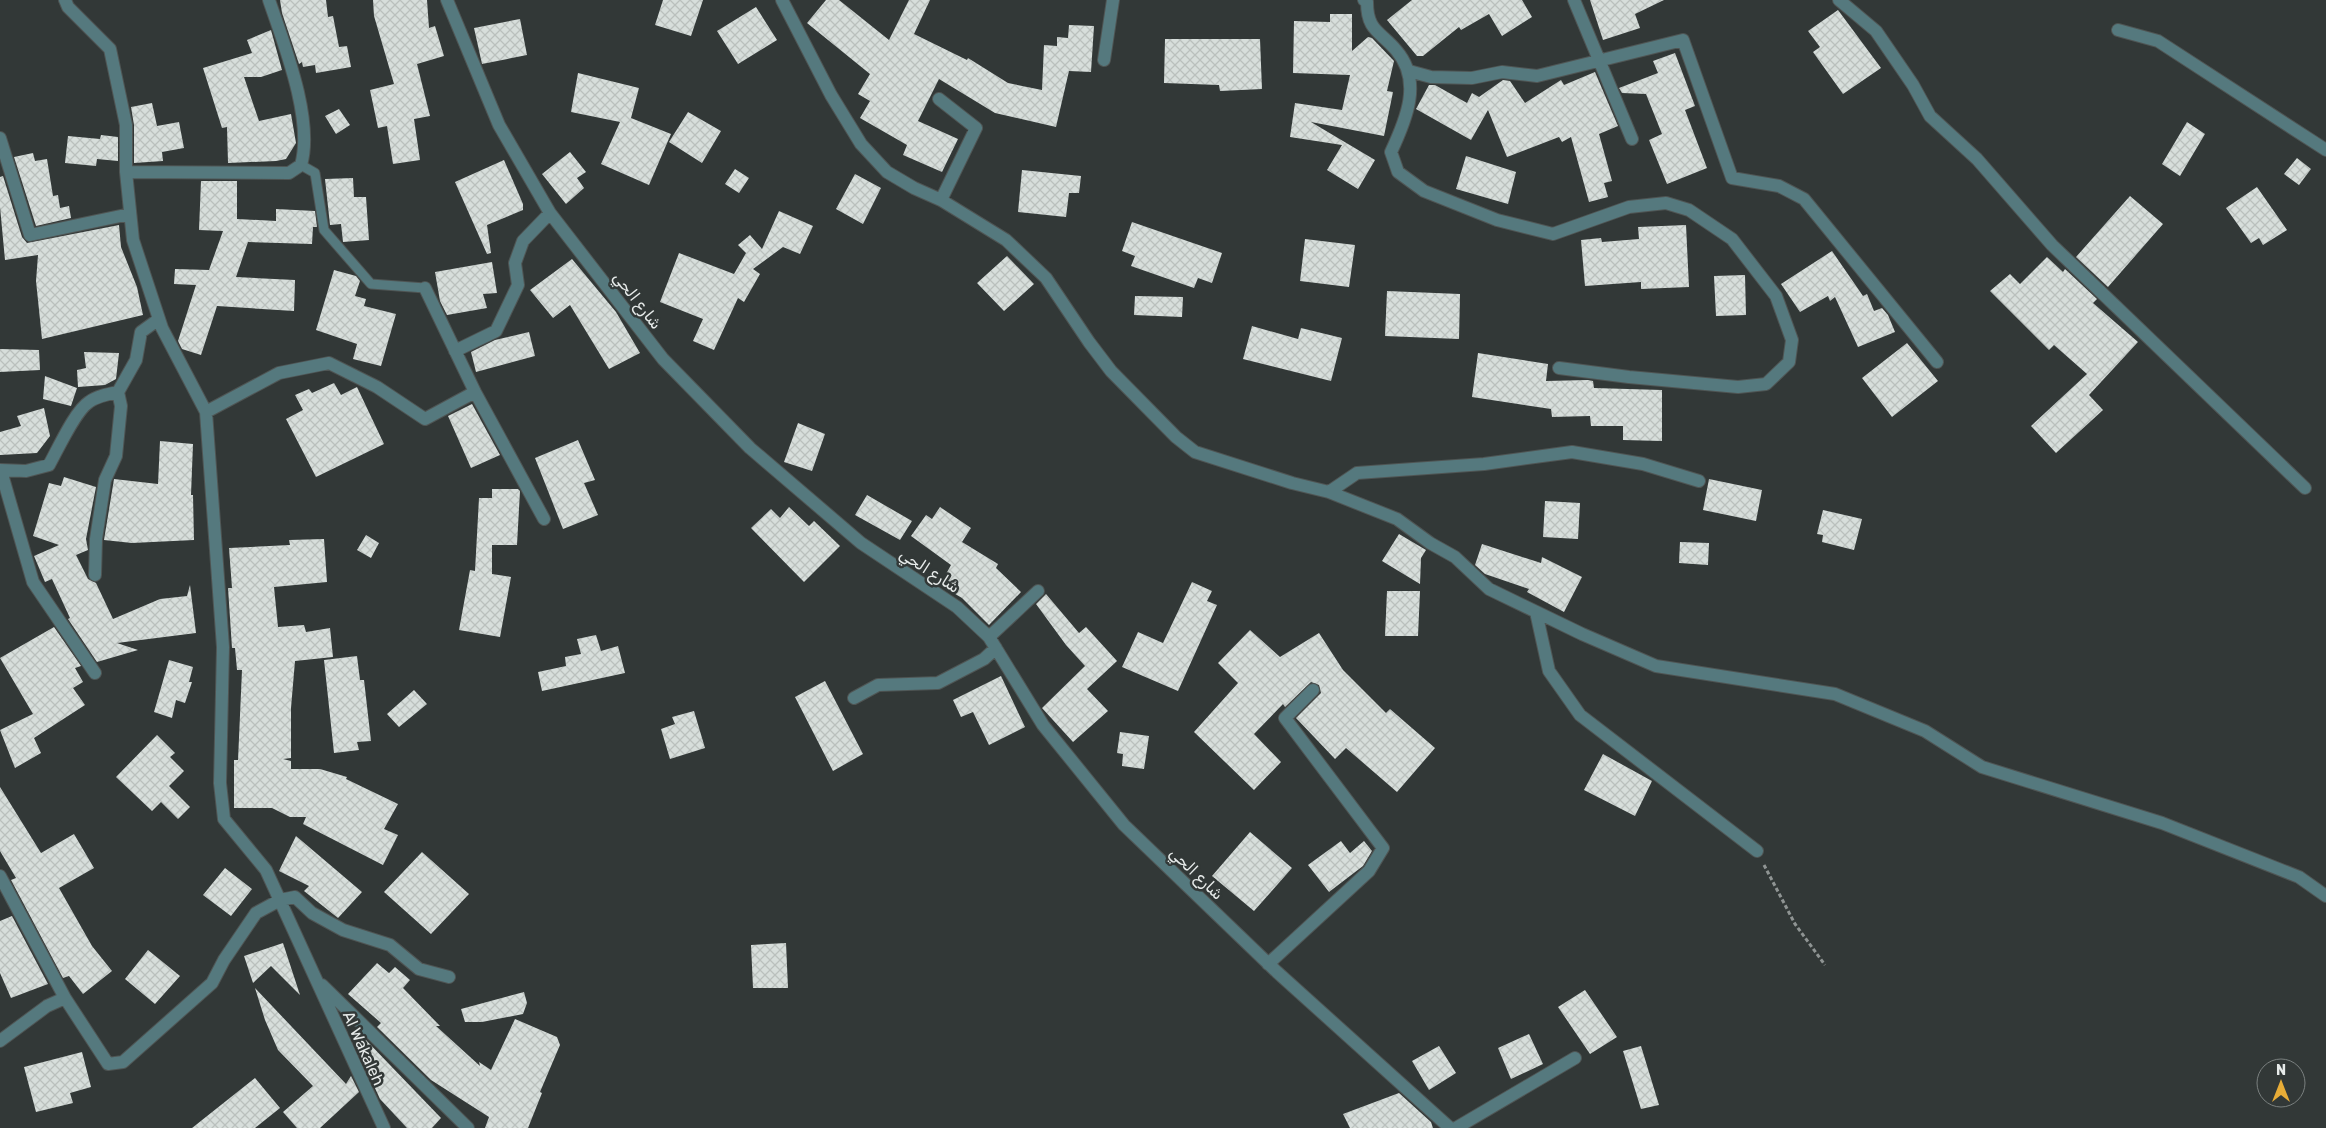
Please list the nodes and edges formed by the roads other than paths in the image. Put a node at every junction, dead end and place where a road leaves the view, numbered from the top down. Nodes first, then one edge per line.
1 (65, 0) edge
2 (269, 0) edge
3 (447, 0) edge
4 (782, 0) edge
5 (1113, 0) edge
6 (1364, 0) edge
7 (1574, 0) edge
8 (1839, 0) edge
9 (2118, 30) dead end
10 (1600, 59) junction
11 (1104, 60) dead end
12 (1409, 71) junction
13 (939, 99) dead end
14 (0, 138) edge
15 (1632, 139) dead end
16 (2326, 150) edge
17 (301, 165) junction
18 (126, 172) junction
19 (941, 200) junction
20 (550, 213) junction
21 (130, 214) junction
22 (425, 288) joint
23 (159, 319) junction
24 (455, 351) junction
25 (1937, 362) dead end
26 (1558, 368) dead end
27 (118, 392) junction
28 (475, 392) junction
29 (206, 412) junction
30 (1, 471) edge
31 (1698, 481) dead end
32 (2305, 488) dead end
33 (1329, 492) junction
34 (544, 519) dead end
35 (95, 575) dead end
36 (1038, 591) dead end
37 (1536, 612) junction
38 (993, 643) junction
39 (95, 673) dead end
40 (1313, 690) dead end
41 (854, 698) dead end
42 (1757, 851) road end
43 (0, 876) edge
44 (2326, 896) edge
45 (280, 900) junction
46 (1268, 964) junction
47 (449, 977) dead end
48 (316, 980) junction
49 (64, 998) junction
50 (0, 1041) edge
51 (1574, 1058) dead end
52 (384, 1128) edge
53 (468, 1128) edge
54 (1450, 1128) edge
55 (1456, 1128) edge

1 - 18 street
2 - 17 street
3 - 20 street, شارع الحي
4 - 19 street
5 - 11 street
6 - 12 street
7 - 10 street
8 - 32 street
9 - 16 street
10 - 12 street
10 - 15 street
10 - 25 street
12 - 26 street
13 - 19 street
14 - 21 street
17 - 18 street
17 - 22 lane
18 - 21 street
19 - 33 street
20 - 24 street
20 - 38 street, شارع الحي
21 - 23 street
22 - 24 street
23 - 27 street
23 - 29 street
24 - 28 street
27 - 30 street
27 - 35 street
28 - 29 street
28 - 34 street
29 - 45 street, Al Wakaleh
30 - 39 street
31 - 33 street
33 - 37 street
36 - 38 street
37 - 42 street
37 - 44 street
38 - 41 street
38 - 46 street, شارع الحي
40 - 46 street
43 - 49 street
45 - 47 street
45 - 48 street, Al Wakaleh
45 - 49 street
46 - 54 street, شارع الحي
48 - 52 street, Al Wakaleh
48 - 53 street
49 - 50 street
51 - 55 street

